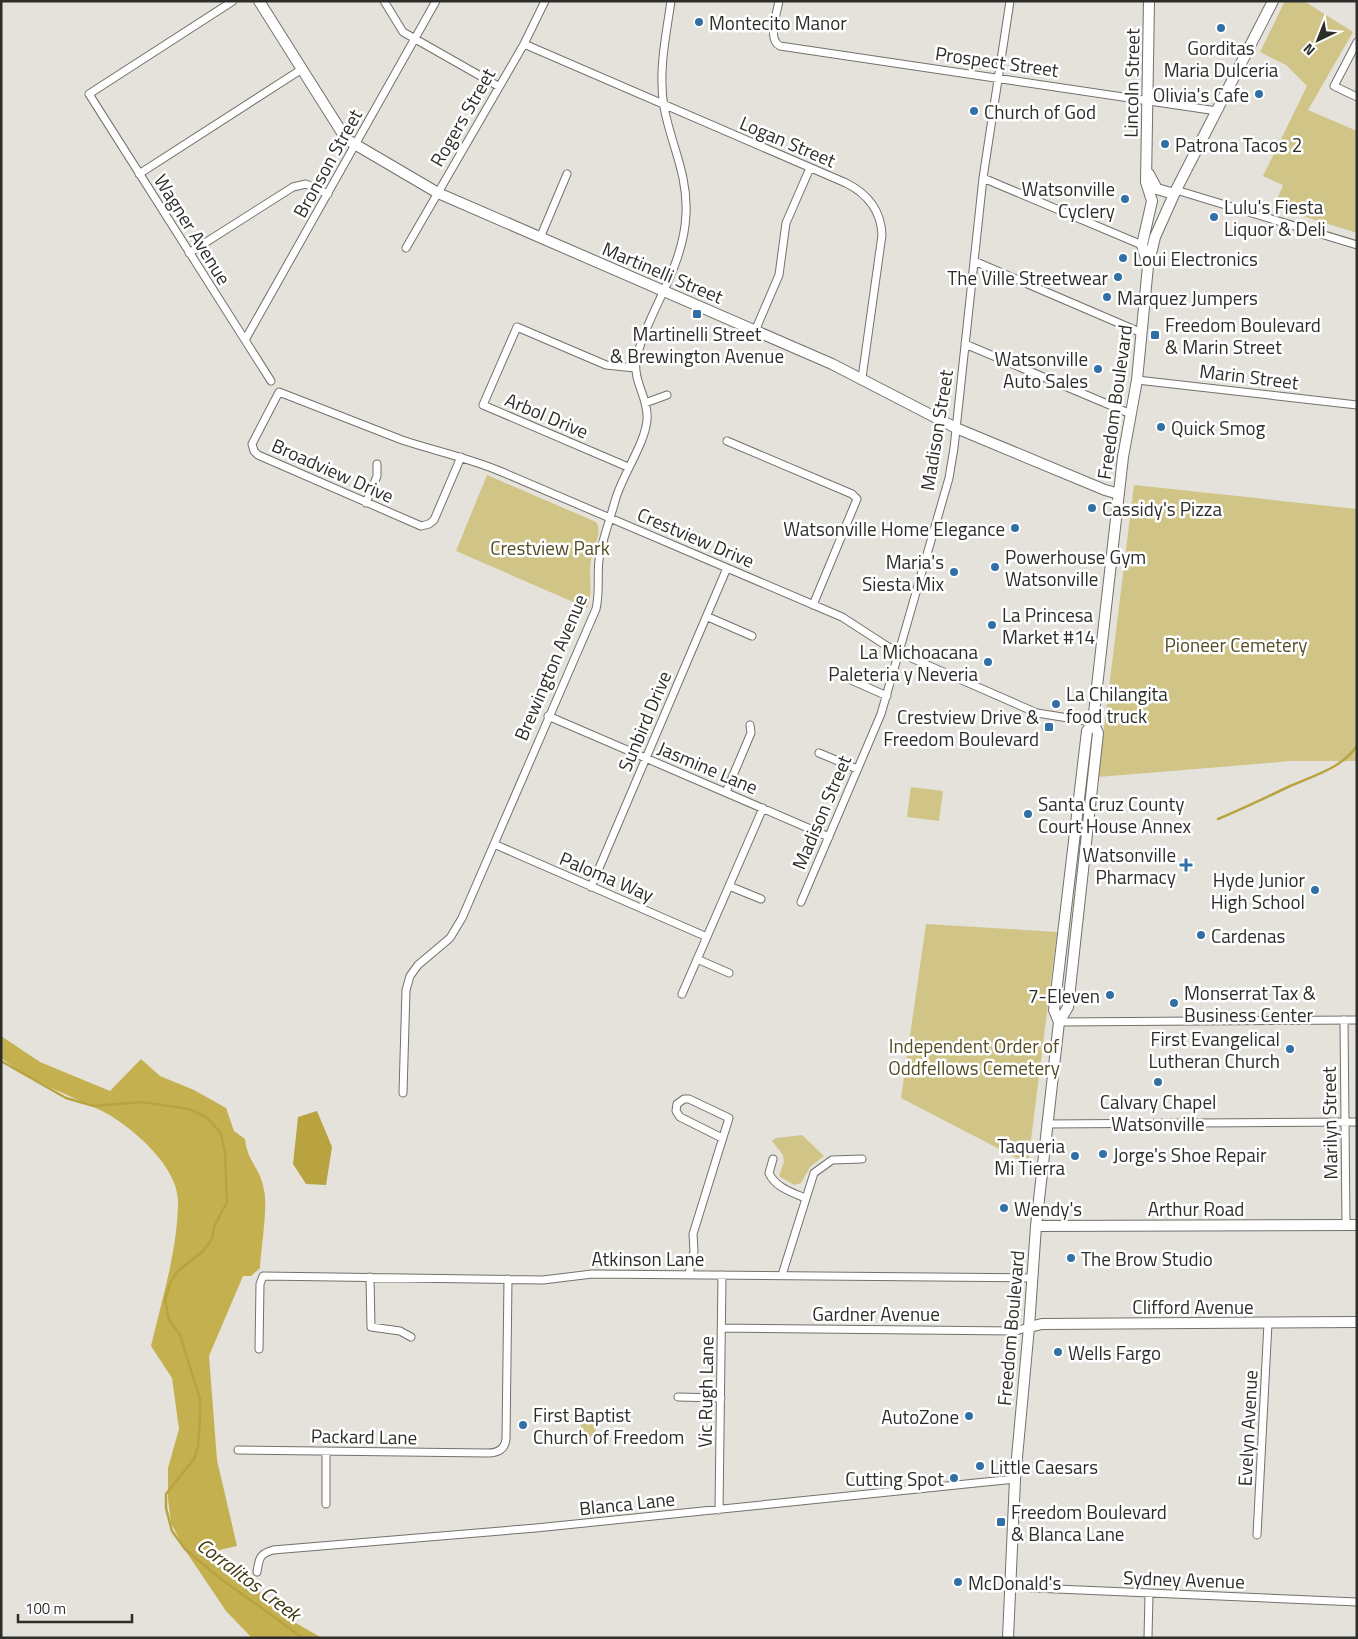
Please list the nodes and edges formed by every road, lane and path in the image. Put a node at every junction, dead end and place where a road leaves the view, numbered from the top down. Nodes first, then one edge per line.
1 (233, 1) edge
2 (259, 1) edge
3 (384, 1) edge
4 (436, 1) edge
5 (545, 1) edge
6 (671, 1) edge
7 (779, 1) edge
8 (1010, 1) edge
9 (1149, 1) edge
10 (1273, 1) edge
11 (415, 39) junction
12 (1357, 42) edge
13 (524, 44) junction
14 (302, 69) junction
15 (999, 78) junction
16 (498, 86) junction
17 (1357, 97) edge
18 (1148, 100) junction
19 (664, 105) junction
20 (1217, 111) junction
21 (355, 144) junction
22 (1148, 165) junction
23 (810, 168) junction
24 (139, 174) junction
25 (567, 174) dead end
26 (983, 178) junction
27 (1175, 192) junction
28 (438, 193) junction
29 (328, 194) junction
30 (1152, 201) joint
31 (540, 238) junction
32 (1357, 244) edge
33 (1142, 245) junction
34 (406, 248) dead end
35 (189, 252) junction
36 (974, 261) junction
37 (1148, 266) junction
38 (664, 292) junction
39 (755, 331) junction
40 (1142, 333) junction
41 (245, 340) junction
42 (965, 344) junction
43 (635, 368) junction
44 (862, 378) junction
45 (1137, 380) junction
46 (271, 381) dead end
47 (279, 392) joint
48 (667, 395) dead end
49 (646, 403) junction
50 (1357, 406) edge
51 (1131, 414) junction
52 (956, 428) junction
53 (727, 440) dead end
54 (462, 457) junction
55 (377, 464) dead end
56 (628, 467) junction
57 (1119, 494) junction
58 (366, 503) junction
59 (610, 518) junction
60 (728, 568) junction
61 (813, 605) junction
62 (708, 617) junction
63 (752, 636) dead end
64 (900, 653) junction
65 (851, 680) dead end
66 (887, 696) junction
67 (548, 716) junction
68 (1093, 722) junction
69 (750, 725) dead end
70 (820, 753) dead end
71 (646, 758) junction
72 (857, 769) junction
73 (726, 792) junction
74 (763, 808) junction
75 (829, 837) junction
76 (494, 844) junction
77 (730, 886) junction
78 (591, 887) junction
79 (761, 899) dead end
80 (800, 902) dead end
81 (707, 936) junction
82 (697, 959) junction
83 (729, 973) dead end
84 (682, 994) dead end
85 (1344, 1020) junction
86 (1357, 1020) edge
87 (1059, 1022) junction
88 (403, 1093) dead end
89 (1345, 1122) junction
90 (1357, 1122) edge
91 (1046, 1124) junction
92 (722, 1138) junction
93 (773, 1159) dead end
94 (862, 1159) dead end
95 (804, 1198) junction
96 (1346, 1224) junction
97 (1357, 1224) edge
98 (1036, 1226) junction
99 (689, 1274) junction
100 (722, 1275) junction
101 (782, 1275) junction
102 (370, 1277) junction
103 (1032, 1278) junction
104 (508, 1279) junction
105 (1268, 1322) junction
106 (1357, 1322) edge
107 (1029, 1327) junction
108 (722, 1328) junction
109 (411, 1337) dead end
110 (259, 1349) dead end
111 (678, 1397) dead end
112 (721, 1398) junction
113 (238, 1450) dead end
114 (326, 1451) junction
115 (1015, 1479) junction
116 (326, 1504) dead end
117 (719, 1510) junction
118 (1257, 1535) dead end
119 (257, 1572) dead end
120 (1009, 1587) junction
121 (1148, 1594) junction
122 (1357, 1602) edge
123 (1008, 1638) edge
124 (1148, 1638) edge

1 - 24 street, Wagner Avenue
2 - 14 street, Martinelli Street
3 - 11 street
4 - 11 street, Bronson Street
5 - 13 street, Rogers Street
6 - 19 street
7 - 15 street, Prospect Street
8 - 15 street, Madison Street
9 - 18 street, Lincoln Street
10 - 20 street, Freedom Boulevard
11 - 16 street
11 - 21 street, Bronson Street
12 - 17 street
13 - 16 street, Rogers Street
13 - 19 street, Logan Street
14 - 21 street, Martinelli Street
14 - 24 street
15 - 18 street, Prospect Street
15 - 26 street, Madison Street
16 - 28 street, Rogers Street
18 - 20 street, Prospect Street
18 - 22 street, Lincoln Street
19 - 23 street, Logan Street
19 - 38 street
20 - 27 street, Freedom Boulevard
21 - 28 street, Martinelli Street
21 - 29 street, Bronson Street
22 - 27 street, Lincoln Street
22 - 30 street, Lincoln Street
23 - 39 street
23 - 44 street, Logan Street
24 - 35 street, Wagner Avenue
25 - 31 street
26 - 33 street
26 - 36 street, Madison Street
27 - 32 street
27 - 37 street, Freedom Boulevard
28 - 31 street, Martinelli Street
28 - 34 street, Rogers Street
29 - 35 street
29 - 41 street, Bronson Street
30 - 33 street, Freedom Boulevard
31 - 38 street, Martinelli Street
33 - 37 street, Freedom Boulevard
35 - 41 street, Wagner Avenue
36 - 40 street
36 - 42 street, Madison Street
37 - 40 street, Freedom Boulevard
38 - 39 street, Martinelli Street
38 - 43 street
39 - 44 street, Martinelli Street
40 - 45 street, Freedom Boulevard
41 - 46 street, Wagner Avenue
42 - 51 street
42 - 52 street, Madison Street
43 - 49 street, Brewington Avenue
43 - 56 street, Arbol Drive
44 - 52 street, Martinelli Street
45 - 50 street, Marin Street
45 - 51 street, Freedom Boulevard
47 - 54 street, Crestview Drive
47 - 58 street, Broadview Drive
48 - 49 street
49 - 56 street, Brewington Avenue
51 - 57 street, Freedom Boulevard
52 - 57 street, Martinelli Street
52 - 64 street, Madison Street
53 - 61 street
54 - 58 street, Broadview Drive
54 - 59 street, Crestview Drive
55 - 58 street
56 - 59 street, Brewington Avenue
57 - 68 street, Freedom Boulevard
59 - 60 street, Crestview Drive
59 - 67 street, Brewington Avenue
60 - 61 street, Crestview Drive
60 - 62 street, Sunbird Drive
61 - 64 street, Crestview Drive
62 - 63 street
62 - 71 street, Sunbird Drive
64 - 66 street, Madison Street
64 - 68 street, Crestview Drive
65 - 66 street
66 - 72 street, Madison Street
67 - 71 street, Jasmine Lane
67 - 76 street, Brewington Avenue
68 - 87 street, Freedom Boulevard
69 - 73 street
70 - 72 street
71 - 73 street, Jasmine Lane
71 - 78 street, Sunbird Drive
72 - 75 street, Madison Street
73 - 74 street, Jasmine Lane
74 - 75 street, Jasmine Lane
74 - 77 street
75 - 80 street, Madison Street
76 - 78 street, Paloma Way
76 - 88 street, Brewington Avenue
77 - 79 street
77 - 81 street
78 - 81 street, Paloma Way
81 - 82 street
82 - 83 street
82 - 84 street
85 - 86 street
85 - 87 street
85 - 89 street, Marilyn Street
87 - 91 street, Freedom Boulevard
89 - 90 street
89 - 91 street
89 - 96 street, Marilyn Street
91 - 98 street, Freedom Boulevard
92 - 92 street
92 - 99 street
93 - 95 street
94 - 95 street
95 - 101 street
96 - 97 street, Arthur Road
96 - 98 street, Arthur Road
98 - 103 street, Freedom Boulevard
99 - 100 street, Atkinson Lane
99 - 104 street, Atkinson Lane
100 - 101 street, Atkinson Lane
100 - 108 street, Vic Rugh Lane
101 - 103 street, Atkinson Lane
102 - 104 street, Atkinson Lane
102 - 109 street
102 - 110 street, Atkinson Lane
103 - 107 street, Freedom Boulevard
104 - 114 street, Packard Lane
105 - 106 street, Clifford Avenue
105 - 107 street, Clifford Avenue
105 - 118 street, Evelyn Avenue
107 - 108 street, Gardner Avenue
107 - 115 street, Freedom Boulevard
108 - 112 street, Vic Rugh Lane
111 - 112 street
112 - 117 street, Vic Rugh Lane
113 - 114 street, Packard Lane
114 - 116 street
115 - 117 street, Blanca Lane
115 - 120 street, Freedom Boulevard
117 - 119 street, Blanca Lane
120 - 121 street, Sydney Avenue
120 - 123 street, Freedom Boulevard
121 - 122 street, Sydney Avenue
121 - 124 street

